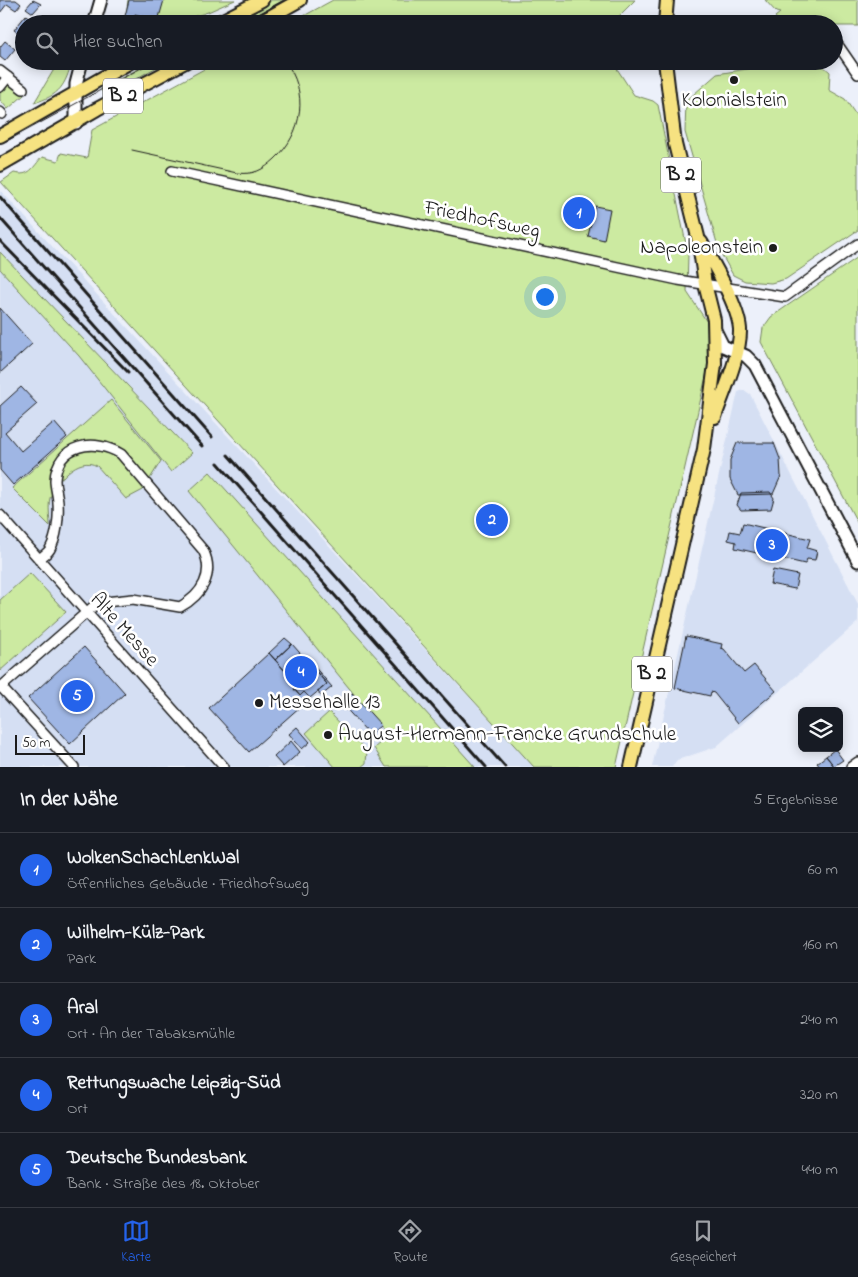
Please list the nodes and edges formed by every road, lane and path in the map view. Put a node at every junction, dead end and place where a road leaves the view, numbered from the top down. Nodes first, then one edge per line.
1 (101, 0) edge
2 (262, 0) edge
3 (300, 0) edge
4 (667, 0) edge
5 (97, 15) edge
6 (233, 15) edge
7 (273, 15) edge
8 (666, 15) edge
9 (843, 52) edge
10 (80, 70) edge
11 (115, 70) edge
12 (172, 70) edge
13 (666, 70) edge
14 (0, 71) edge
15 (858, 74) edge
16 (8, 77) junction
17 (0, 87) edge
18 (23, 89) dead end
19 (76, 92) junction
20 (76, 123) junction
21 (0, 136) edge
22 (0, 165) edge
23 (172, 171) dead end
24 (698, 238) junction
25 (858, 244) edge
26 (704, 284) junction
27 (724, 287) junction
28 (714, 328) junction
29 (736, 352) junction
30 (714, 371) junction
31 (704, 449) junction
32 (0, 515) edge
33 (39, 560) junction
34 (858, 562) edge
35 (85, 612) junction
36 (1, 688) edge
37 (858, 762) edge
38 (74, 767) edge
39 (224, 767) edge
40 (631, 767) edge
41 (851, 767) edge

1 - 5 main road
2 - 6 main road
3 - 7 main road
4 - 8 main road
9 - 15 street
10 - 19 main road
11 - 19 main road, B 2
12 - 20 main road, B 2
13 - 24 main road, B 2
14 - 16 street
16 - 17 street
16 - 18 street
19 - 20 main road
19 - 21 main road, B 2
20 - 22 main road, B 2
23 - 26 street, Friedhofsweg
24 - 26 main road, B 2
24 - 27 main road, B 2
25 - 27 street, Friedhofsweg
26 - 27 street, Friedhofsweg
26 - 28 main road, B 2
27 - 29 main road, B 2
28 - 29 main road
28 - 30 main road, B 2
29 - 30 main road
29 - 31 main road, B 2
29 - 34 main road
30 - 31 main road, B 2
31 - 40 main road, B 2
32 - 33 street, Alte Messe
33 - 35 street, Alte Messe
33 - 35 street
35 - 36 street
35 - 39 street, Alte Messe
36 - 38 street
37 - 41 street

